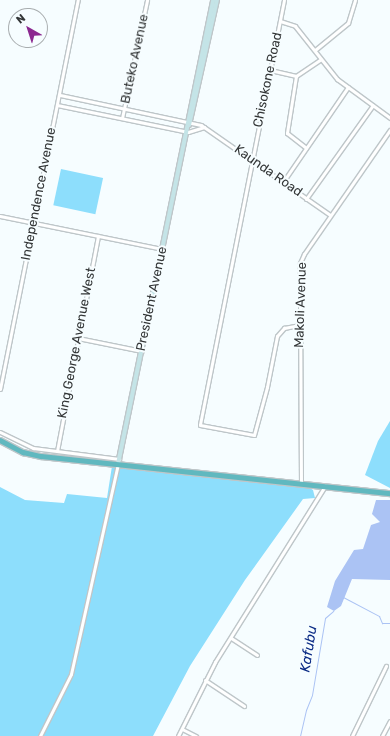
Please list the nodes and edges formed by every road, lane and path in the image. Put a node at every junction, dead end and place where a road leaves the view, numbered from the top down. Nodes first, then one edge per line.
1 (78, 0) edge
2 (147, 0) edge
3 (213, 0) edge
4 (217, 0) edge
5 (284, 0) edge
6 (355, 0) edge
7 (280, 21) junction
8 (315, 50) junction
9 (321, 59) junction
10 (270, 70) junction
11 (296, 76) junction
12 (348, 87) junction
13 (60, 95) junction
14 (57, 105) junction
15 (373, 105) junction
16 (124, 108) junction
17 (122, 118) junction
18 (390, 118) edge
19 (189, 121) junction
20 (205, 127) junction
21 (390, 130) edge
22 (186, 132) junction
23 (306, 148) junction
24 (251, 160) junction
25 (283, 182) junction
26 (306, 199) junction
27 (330, 215) junction
28 (0, 216) edge
29 (33, 223) junction
30 (98, 236) junction
31 (162, 249) junction
32 (299, 325) junction
33 (78, 338) junction
34 (142, 351) junction
35 (0, 389) edge
36 (0, 432) edge
37 (0, 440) edge
38 (57, 451) junction
39 (119, 462) junction
40 (301, 483) junction
41 (325, 486) junction
42 (390, 493) edge
43 (231, 638) junction
44 (257, 655) dead end
45 (386, 666) dead end
46 (205, 680) junction
47 (244, 706) dead end
48 (390, 721) edge
49 (182, 729) junction
50 (40, 736) edge
51 (178, 736) edge
52 (196, 736) edge
53 (352, 736) edge
54 (382, 736) edge

1 - 13 street, Independence Avenue
2 - 16 street, Buteko Avenue
3 - 19 main road, President Avenue
4 - 19 main road, President Avenue
5 - 7 street, Chisokone Road
6 - 8 street
7 - 8 street
7 - 10 street, Chisokone Road
8 - 9 street
9 - 11 street
9 - 12 street
10 - 11 street
10 - 24 street, Chisokone Road
11 - 23 street
12 - 15 street
12 - 23 street
13 - 14 street, Independence Avenue
13 - 16 street, Kaunda Road
14 - 17 street
14 - 29 street, Independence Avenue
15 - 18 street
15 - 26 street
16 - 17 street, Buteko Avenue
16 - 19 street, Kaunda Road
17 - 22 street
19 - 20 street, Kaunda Road
19 - 22 main road, President Avenue
20 - 22 street
20 - 24 street, Kaunda Road
21 - 27 street, Makoli Avenue
22 - 31 main road, President Avenue
23 - 25 street
24 - 25 street, Kaunda Road
24 - 32 street, Chisokone Road
25 - 26 street, Kaunda Road
26 - 27 street, Kaunda Road
27 - 32 street, Makoli Avenue
28 - 29 street
29 - 30 street
29 - 35 street, Independence Avenue
30 - 31 street
30 - 33 street, King George Avenue West
31 - 34 main road, President Avenue
32 - 40 street, Makoli Avenue
33 - 34 street
33 - 38 street, King George Avenue West
34 - 39 main road, President Avenue
36 - 38 street
37 - 39 highway
38 - 39 street
39 - 40 highway
39 - 50 street
40 - 41 highway
41 - 42 highway
41 - 43 street
43 - 44 street
43 - 46 street
45 - 53 street
46 - 47 street
46 - 49 street
48 - 54 street
49 - 51 street
49 - 52 street

